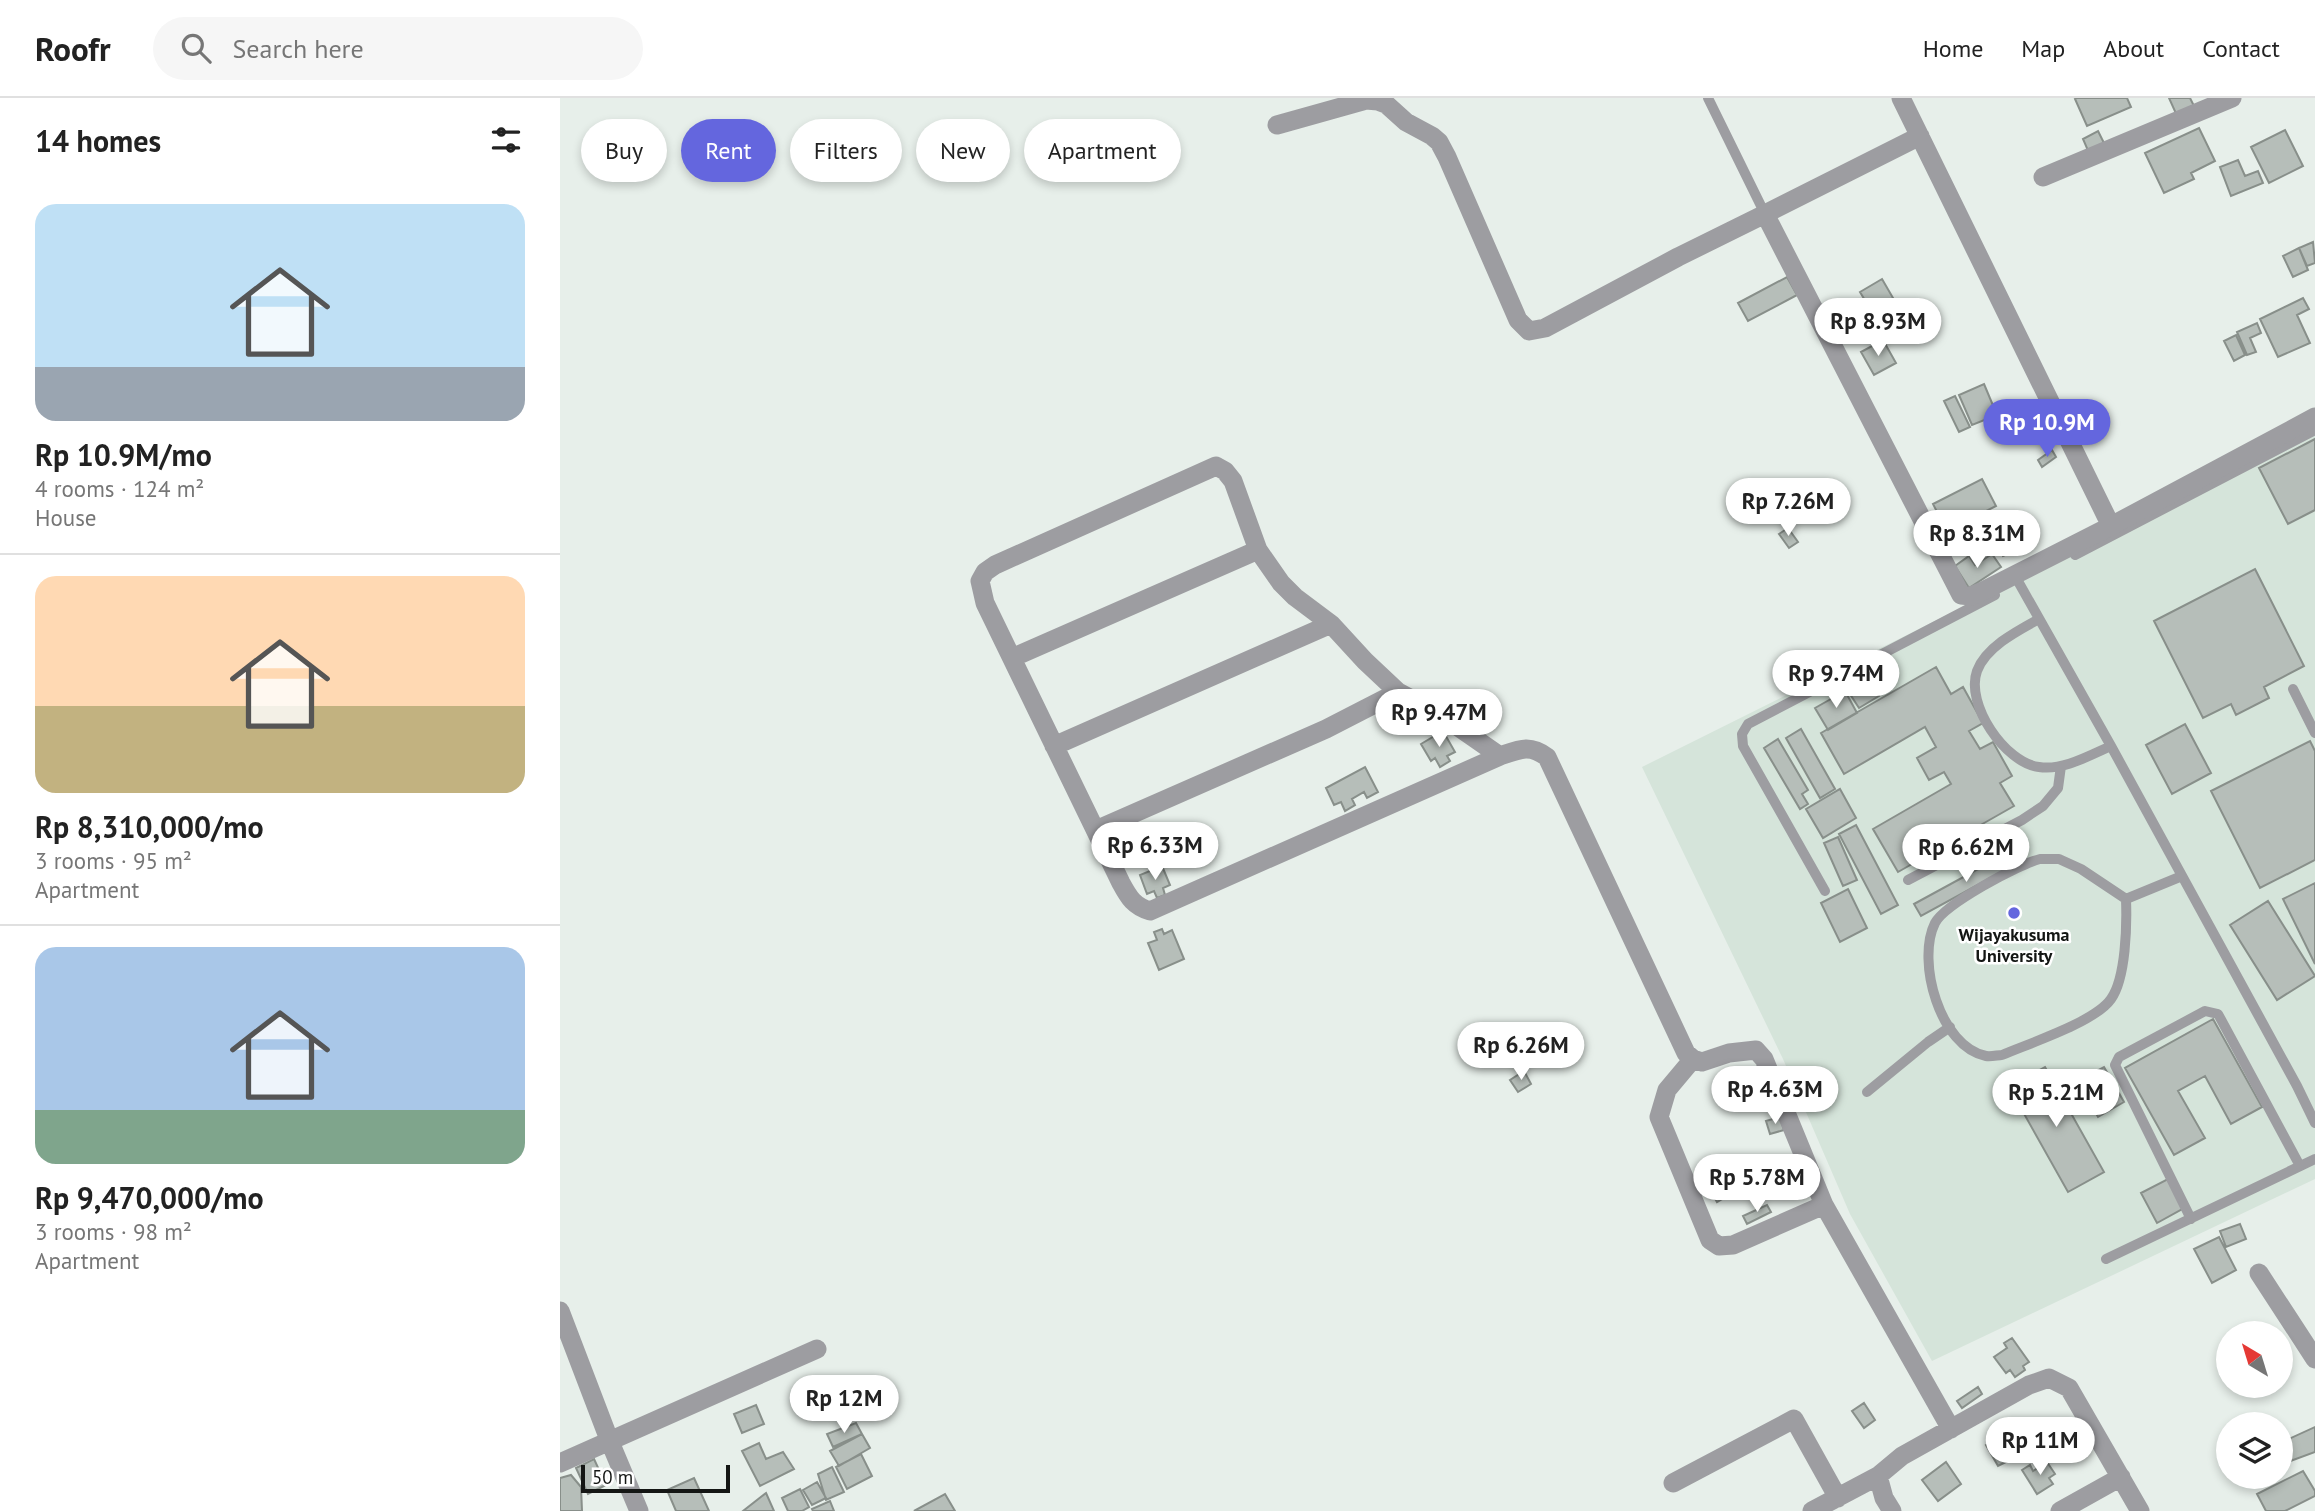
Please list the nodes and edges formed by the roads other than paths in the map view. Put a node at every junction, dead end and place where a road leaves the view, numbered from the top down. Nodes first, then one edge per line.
1 (1708, 98) edge
2 (1901, 98) edge
3 (2232, 98) edge
4 (1277, 125) dead end
5 (1920, 136) junction
6 (2043, 177) dead end
7 (1765, 214) junction
8 (2315, 417) edge
9 (2315, 430) edge
10 (2110, 526) junction
11 (1258, 550) junction
12 (2019, 583) junction
13 (2039, 619) junction
14 (1331, 624) junction
15 (1012, 658) junction
16 (2293, 689) dead end
17 (1398, 692) junction
18 (2315, 733) edge
19 (1054, 746) junction
20 (2111, 746) junction
21 (1500, 756) junction
22 (2062, 766) junction
23 (1096, 830) junction
24 (2182, 876) junction
25 (1908, 880) dead end
26 (1825, 891) dead end
27 (2126, 899) junction
28 (1950, 1027) junction
29 (1693, 1059) junction
30 (1867, 1092) dead end
31 (2315, 1123) edge
32 (2315, 1159) edge
33 (2300, 1166) junction
34 (1824, 1205) junction
35 (2191, 1219) junction
36 (2106, 1259) dead end
37 (2259, 1273) dead end
38 (560, 1311) edge
39 (817, 1349) dead end
40 (2315, 1359) edge
41 (1951, 1429) junction
42 (610, 1442) junction
43 (560, 1463) edge
44 (1878, 1476) junction
45 (2121, 1477) junction
46 (1673, 1483) dead end
47 (1838, 1497) junction
48 (639, 1511) edge
49 (1812, 1511) edge
50 (1892, 1511) edge
51 (2060, 1511) edge
52 (2140, 1511) edge

1 - 7 lane
2 - 5 street
3 - 6 street
4 - 7 street
5 - 7 street
5 - 10 street
7 - 10 street
8 - 10 street
9 - 12 lane
11 - 14 street
11 - 15 street
11 - 15 street
12 - 13 lane
12 - 26 lane
13 - 20 lane
13 - 22 lane
14 - 17 street
14 - 19 street
15 - 19 street
16 - 18 lane
17 - 21 street
17 - 23 street
19 - 23 street
20 - 22 lane
20 - 24 lane
21 - 23 street
21 - 29 street
22 - 25 lane
24 - 27 lane
24 - 31 lane
27 - 28 lane
27 - 28 lane
28 - 30 lane
29 - 34 street
29 - 34 street
32 - 33 lane
33 - 35 lane
33 - 35 lane
34 - 41 street
35 - 36 lane
37 - 40 street
38 - 42 street
39 - 42 street
41 - 44 street
41 - 45 street
42 - 43 street
42 - 48 street
44 - 47 street
44 - 50 street
45 - 51 street
45 - 52 street
46 - 47 street
47 - 49 street

